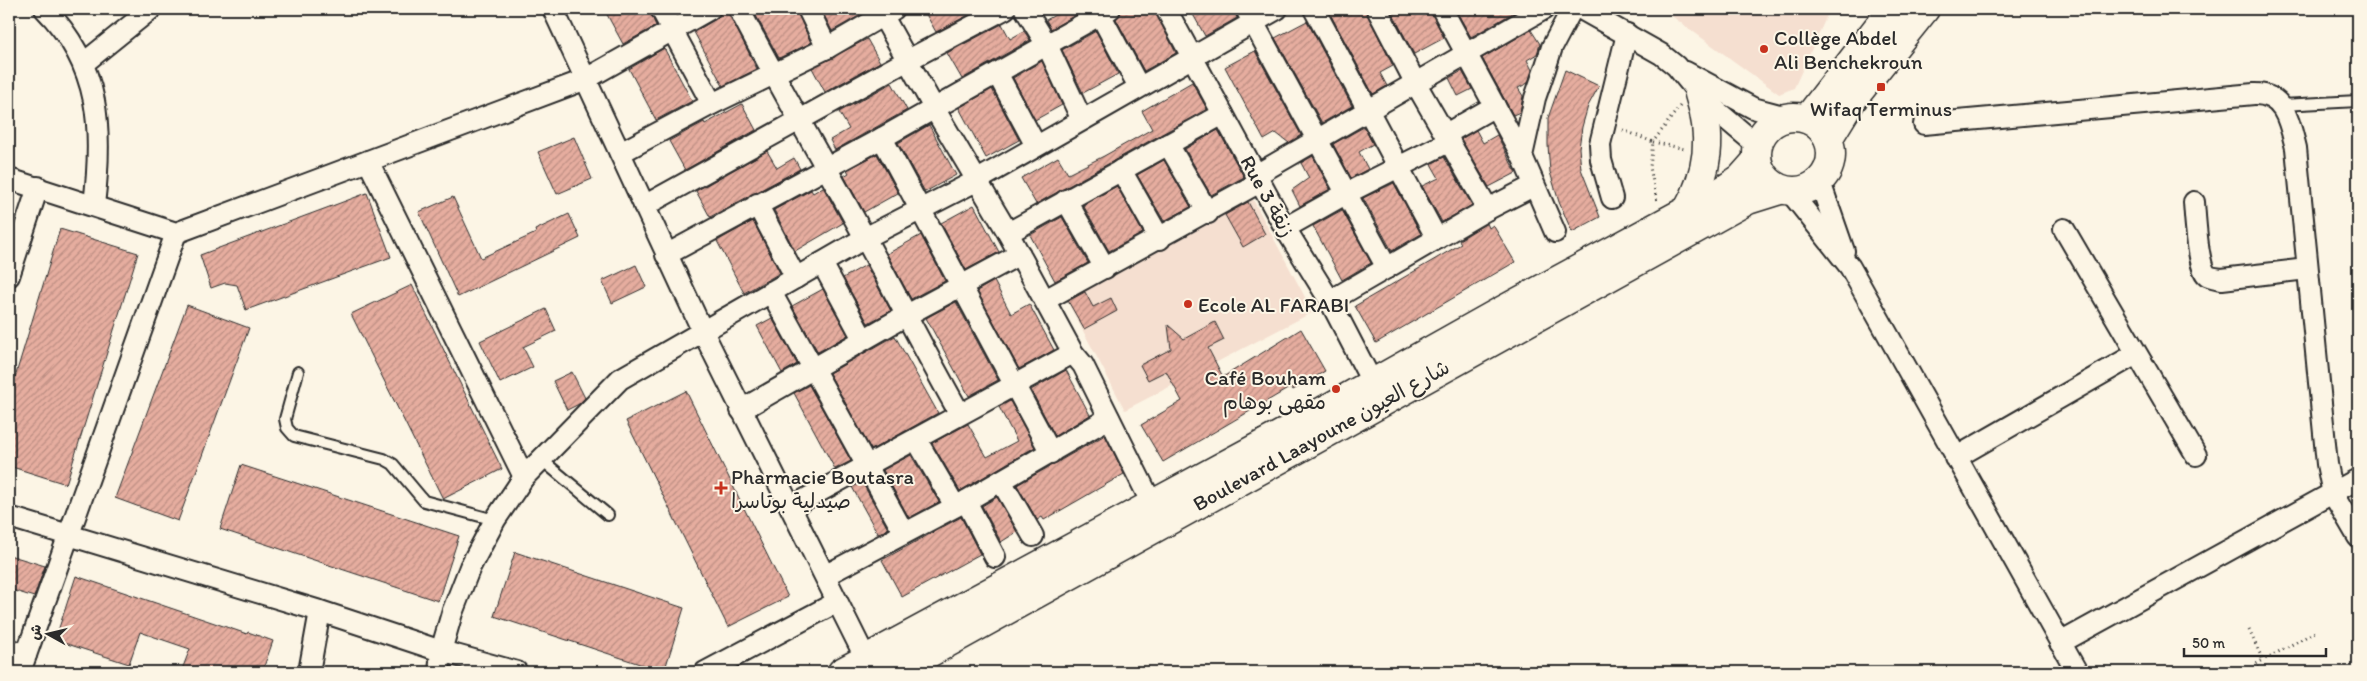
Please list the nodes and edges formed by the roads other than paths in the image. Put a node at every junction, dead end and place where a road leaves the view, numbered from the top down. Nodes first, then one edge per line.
1 (45, 9) edge
2 (151, 9) edge
3 (553, 9) edge
4 (661, 9) edge
5 (710, 9) edge
6 (739, 9) edge
7 (808, 9) edge
8 (1005, 9) edge
9 (1025, 9) edge
10 (1166, 9) edge
11 (1277, 9) edge
12 (1314, 9) edge
13 (1376, 9) edge
14 (1442, 9) edge
15 (1544, 9) edge
16 (1572, 9) edge
17 (1582, 9) edge
18 (1892, 9) edge
19 (1925, 9) edge
20 (885, 11) edge
21 (1105, 11) edge
22 (1250, 15) edge
23 (671, 29) junction
24 (1626, 34) junction
25 (1047, 45) junction
26 (826, 48) junction
27 (1468, 53) junction
28 (1192, 56) junction
29 (908, 60) junction
30 (84, 63) junction
31 (1676, 66) junction
32 (996, 73) junction
33 (773, 75) junction
34 (584, 80) junction
35 (1416, 84) junction
36 (1139, 87) junction
37 (1696, 91) junction
38 (2358, 101) edge
39 (712, 104) junction
40 (2282, 105) junction
41 (1495, 106) junction
42 (934, 108) junction
43 (1368, 110) junction
44 (1223, 114) junction
45 (1797, 118) junction
46 (1082, 120) junction
47 (799, 121) junction
48 (1924, 124) dead end
49 (1448, 137) junction
50 (882, 138) junction
51 (1828, 139) junction
52 (1317, 140) junction
53 (1168, 144) junction
54 (1036, 146) junction
55 (620, 153) junction
56 (1757, 153) junction
57 (1522, 156) junction
58 (368, 161) junction
59 (825, 168) junction
60 (1397, 168) junction
61 (1121, 170) junction
62 (9, 179) edge
63 (1258, 179) junction
64 (976, 181) junction
65 (1820, 182) junction
66 (1533, 186) junction
67 (38, 187) junction
68 (1786, 191) junction
69 (1347, 193) junction
70 (1612, 198) dead end
71 (1066, 200) junction
72 (2194, 202) dead end
73 (757, 204) junction
74 (94, 205) junction
75 (644, 206) junction
76 (1488, 209) junction
77 (922, 210) junction
78 (1687, 211) junction
79 (1208, 213) junction
80 (1285, 228) junction
81 (2064, 229) dead end
82 (1555, 232) dead end
83 (176, 233) junction
84 (1008, 233) junction
85 (865, 238) junction
86 (1160, 239) junction
87 (1437, 239) junction
88 (1020, 254) junction
89 (666, 255) junction
90 (822, 263) junction
91 (1105, 268) junction
92 (1387, 268) junction
93 (1850, 268) junction
94 (2308, 269) junction
95 (9, 276) edge
96 (796, 278) junction
97 (962, 284) junction
98 (771, 292) junction
99 (1045, 300) junction
100 (1330, 301) junction
101 (905, 316) junction
102 (703, 332) junction
103 (863, 340) junction
104 (1073, 353) junction
105 (2136, 354) junction
106 (813, 369) junction
107 (298, 372) dead end
108 (1372, 382) junction
109 (1014, 385) junction
110 (741, 410) junction
111 (960, 414) junction
112 (1109, 418) junction
113 (916, 439) junction
114 (1051, 453) junction
115 (2196, 454) dead end
116 (1955, 458) junction
117 (542, 460) junction
118 (867, 465) junction
119 (524, 477) junction
120 (2358, 480) edge
121 (1001, 481) junction
122 (2333, 494) junction
123 (960, 503) junction
124 (1152, 504) junction
125 (791, 507) junction
126 (608, 515) dead end
127 (9, 517) edge
128 (495, 520) junction
129 (904, 533) junction
130 (68, 535) junction
131 (1033, 536) dead end
132 (2358, 537) edge
133 (995, 557) dead end
134 (826, 575) junction
135 (837, 602) junction
136 (320, 611) junction
137 (2060, 642) junction
138 (441, 652) junction
139 (18, 659) edge
140 (866, 659) junction
141 (309, 672) edge
142 (439, 672) edge
143 (517, 672) edge
144 (705, 672) edge
145 (842, 672) edge
146 (895, 672) edge
147 (2077, 672) edge

1 - 30 street
2 - 30 street
3 - 34 street
4 - 23 street
5 - 23 street
6 - 33 street
7 - 26 street
8 - 29 street
9 - 25 street
10 - 28 street, Rue 3 زنقة
11 - 22 street
12 - 43 street
13 - 35 street
14 - 27 street
15 - 27 street
16 - 57 street
17 - 24 street
18 - 45 street
19 - 51 street
20 - 26 street
20 - 29 street
21 - 25 street
21 - 36 street
22 - 28 street
22 - 52 street
23 - 34 street
23 - 39 street
24 - 31 street
24 - 70 street
25 - 32 street
25 - 46 street
26 - 33 street
27 - 35 street
27 - 41 street
28 - 36 street
28 - 44 street, Rue 3 زنقة
29 - 42 street
29 - 47 street
30 - 74 street
31 - 37 street
31 - 45 street
32 - 42 street
32 - 54 street
33 - 39 street
33 - 47 street
34 - 55 street
34 - 58 street
35 - 43 street
35 - 49 street
36 - 46 street
37 - 56 street
37 - 78 street
38 - 40 lane
39 - 55 street
40 - 48 street
40 - 94 street
41 - 49 street
41 - 57 street
42 - 50 street
42 - 64 street
43 - 52 street
43 - 60 street
44 - 53 street
44 - 63 street, Rue 3 زنقة
45 - 51 street
45 - 56 street
46 - 54 street
47 - 59 street
47 - 75 street
49 - 60 street
49 - 76 street
50 - 59 street
50 - 77 street
51 - 65 street
52 - 63 street
52 - 69 street
53 - 61 street
53 - 79 street
54 - 64 street
55 - 75 street
56 - 68 street
56 - 78 street, Boulevard Laayoune شارع العيون
57 - 66 street
58 - 83 street
58 - 119 street
59 - 73 street
59 - 85 street
60 - 69 street
60 - 87 street
61 - 71 street
61 - 86 street
62 - 67 street
63 - 79 street
63 - 80 street, Rue 3 زنقة
64 - 77 street
64 - 84 street
65 - 68 street
65 - 93 street
66 - 76 street
66 - 82 street
67 - 74 street
67 - 95 street
68 - 93 street
68 - 146 street, Boulevard Laayoune شارع العيون
69 - 80 street
69 - 92 street
71 - 84 street
71 - 91 street
72 - 94 street
73 - 89 street
73 - 96 street
74 - 83 street
75 - 89 street
76 - 87 street
77 - 85 street
77 - 97 street
78 - 108 street, Boulevard Laayoune شارع العيون
79 - 86 street
80 - 100 street, Rue 3 زنقة
81 - 105 street
83 - 130 street
84 - 88 street
85 - 90 street
85 - 101 street
86 - 91 street
87 - 92 street
88 - 97 street
88 - 99 street
89 - 102 street
90 - 96 street
90 - 103 street
91 - 99 street
92 - 100 street
93 - 116 street
94 - 122 street
96 - 98 street
97 - 101 street
97 - 109 street
98 - 102 street
98 - 106 street
99 - 104 street
100 - 108 street, Rue 3 زنقة
101 - 103 street
101 - 111 street
102 - 110 street
102 - 117 street
103 - 106 street
104 - 109 street
104 - 112 street
105 - 115 street
105 - 116 street
106 - 110 street
106 - 118 street
107 - 128 lane
108 - 124 street, Boulevard Laayoune شارع العيون
109 - 111 street
109 - 114 street
110 - 125 street
111 - 113 street
112 - 114 street
112 - 124 street
113 - 118 street
113 - 123 street
114 - 121 street
116 - 137 street
117 - 119 street
117 - 126 lane
118 - 125 street
118 - 129 street
119 - 128 street
120 - 122 street
121 - 123 street
121 - 131 street
122 - 132 street
122 - 137 street
123 - 129 street
123 - 133 street
124 - 140 street, Boulevard Laayoune شارع العيون
125 - 134 street
127 - 130 street
128 - 138 street
129 - 134 street
130 - 136 street
130 - 139 street
134 - 135 street
135 - 140 street
135 - 144 street
136 - 138 street
136 - 141 street
137 - 147 street
138 - 142 street
138 - 143 street
140 - 145 street, Boulevard Laayoune شارع العيون

